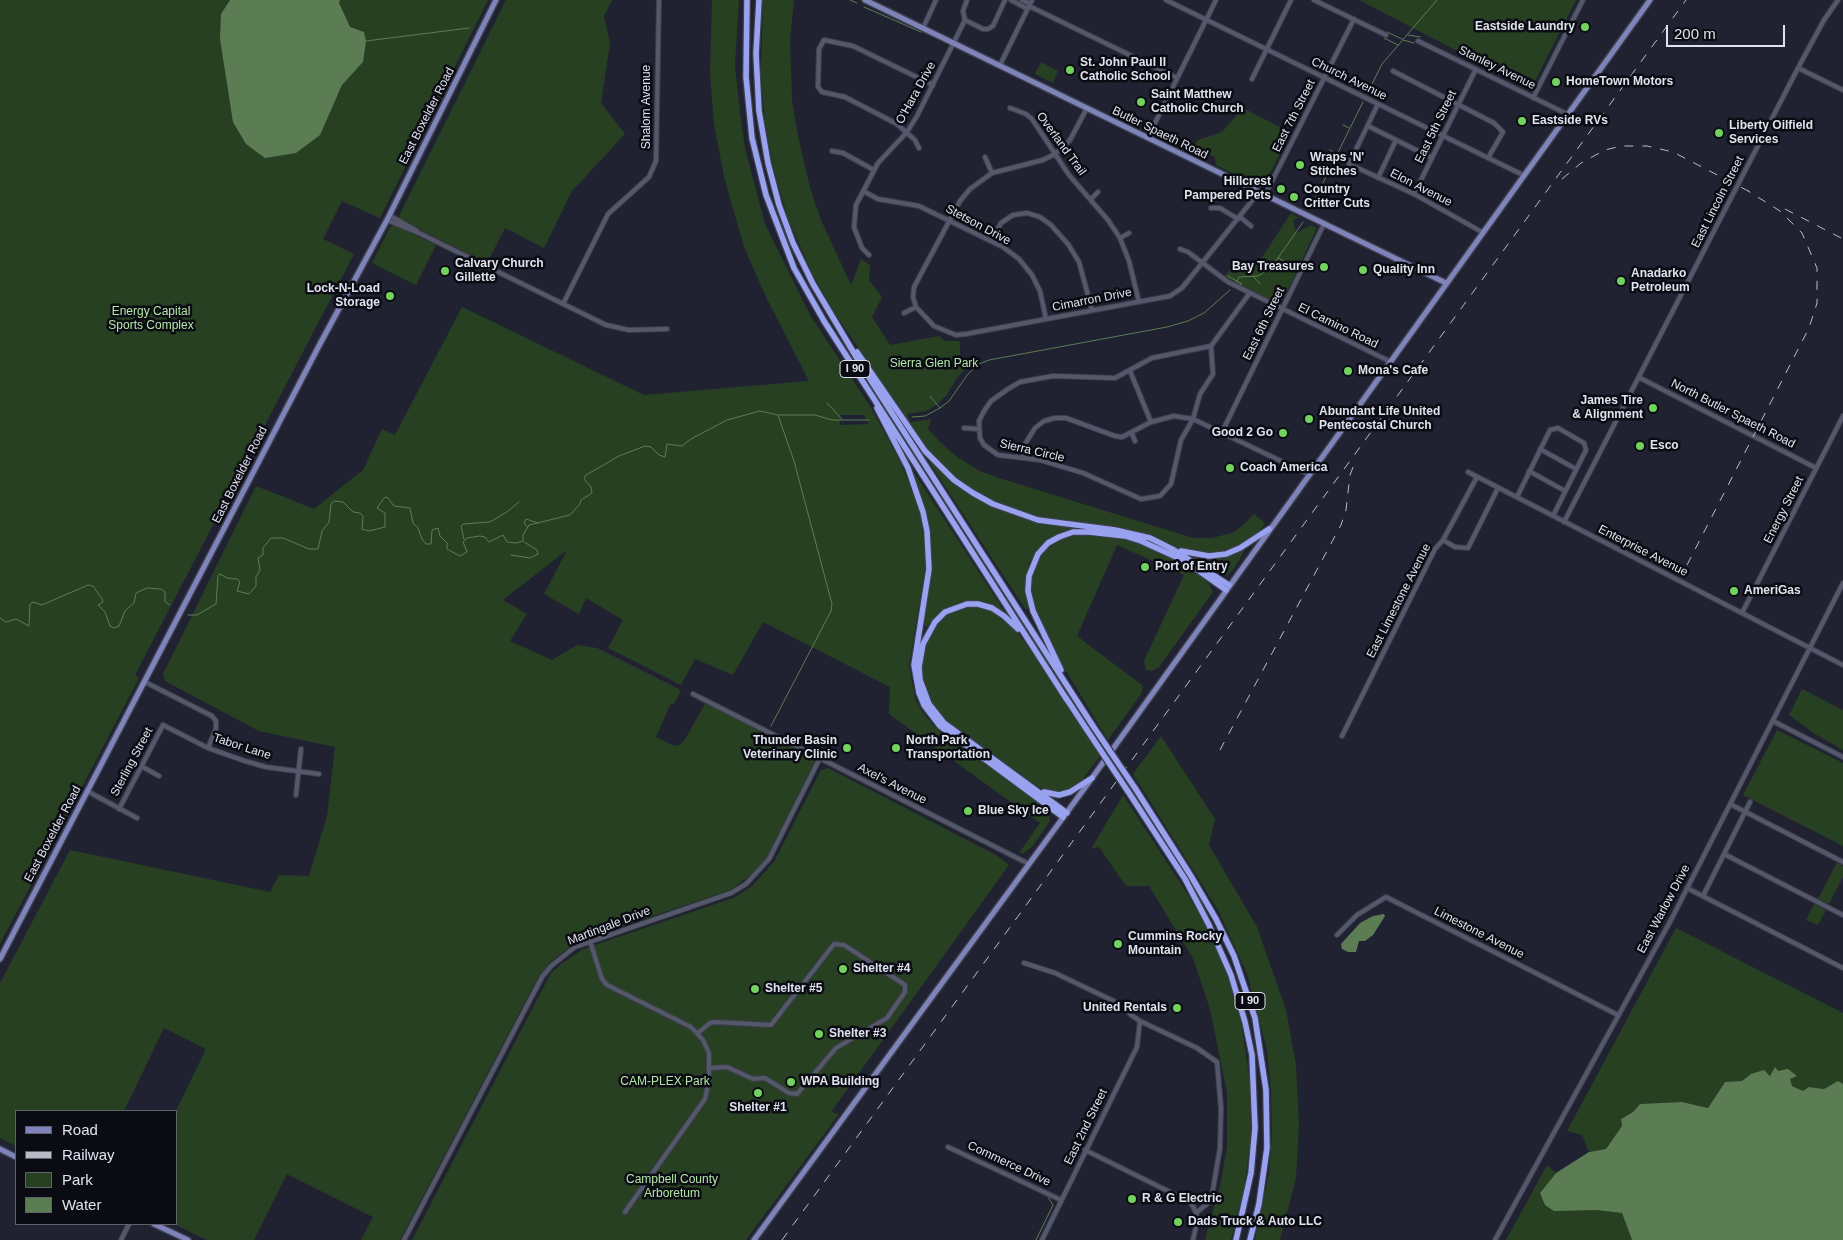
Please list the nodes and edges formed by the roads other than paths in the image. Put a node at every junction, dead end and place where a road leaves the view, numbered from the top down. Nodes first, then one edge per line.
1 (496, 0) edge
2 (659, 0) edge
3 (747, 0) edge
4 (759, 0) edge
5 (865, 0) edge
6 (936, 0) edge
7 (967, 0) edge
8 (1005, 0) edge
9 (1011, 0) edge
10 (1022, 0) edge
11 (1166, 0) edge
12 (1216, 0) edge
13 (1291, 0) edge
14 (1314, 0) edge
15 (1582, 0) edge
16 (1650, 0) edge
17 (1838, 0) edge
18 (1030, 5) edge
19 (1354, 19) junction
20 (965, 20) junction
21 (1206, 20) junction
22 (923, 28) junction
23 (1386, 35) dead end
24 (1418, 41) dead end
25 (954, 43) junction
26 (1266, 50) junction
27 (1000, 65) junction
28 (1798, 68) junction
29 (1476, 69) junction
30 (1394, 72) dead end
31 (1177, 78) junction
32 (1325, 78) junction
33 (1252, 79) dead end
34 (933, 85) junction
35 (1843, 90) edge
36 (1534, 98) junction
37 (1378, 104) junction
38 (1458, 105) junction
39 (1010, 108) dead end
40 (1087, 108) junction
41 (1567, 114) junction
42 (1368, 126) junction
43 (907, 132) junction
44 (1443, 136) junction
45 (1148, 137) junction
46 (1396, 140) junction
47 (919, 148) dead end
48 (832, 151) dead end
49 (1055, 154) junction
50 (985, 157) dead end
51 (1432, 158) junction
52 (1488, 158) junction
53 (874, 170) junction
54 (992, 173) junction
55 (1523, 175) junction
56 (1378, 178) junction
57 (863, 191) junction
58 (1098, 192) dead end
59 (1259, 192) junction
60 (1414, 194) junction
61 (1265, 195) junction
62 (1092, 198) junction
63 (1211, 208) dead end
64 (388, 218) junction
65 (1239, 218) junction
66 (949, 220) junction
67 (1324, 224) junction
68 (1251, 226) dead end
69 (1482, 232) junction
70 (1128, 233) dead end
71 (1120, 238) junction
72 (991, 241) junction
73 (1180, 250) dead end
74 (869, 255) dead end
75 (1202, 263) junction
76 (1446, 283) junction
77 (1250, 294) junction
78 (1139, 302) junction
79 (563, 304) junction
80 (825, 306) junction
81 (916, 306) junction
82 (1092, 310) junction
83 (1282, 310) junction
84 (904, 313) dead end
85 (1046, 319) junction
86 (667, 329) dead end
87 (1211, 346) junction
88 (1389, 361) junction
89 (1130, 371) junction
90 (1640, 378) junction
91 (873, 397) junction
92 (1843, 416) edge
93 (1193, 419) junction
94 (1151, 422) junction
95 (964, 428) dead end
96 (978, 429) junction
97 (1222, 432) junction
98 (1132, 434) junction
99 (1136, 441) dead end
100 (1540, 449) junction
101 (1023, 458) junction
102 (1816, 468) junction
103 (1576, 469) junction
104 (1529, 471) junction
105 (1468, 472) dead end
106 (1308, 474) junction
107 (1477, 477) junction
108 (1498, 488) junction
109 (1565, 491) junction
110 (1517, 497) junction
111 (1553, 516) junction
112 (1564, 522) junction
113 (1270, 529) junction
114 (1443, 540) junction
115 (1174, 550) junction
116 (1843, 583) edge
117 (1227, 587) junction
118 (1841, 593) edge
119 (1742, 613) junction
120 (1810, 648) junction
121 (1843, 665) edge
122 (145, 682) junction
123 (693, 694) dead end
124 (1073, 697) junction
125 (1066, 700) junction
126 (1773, 721) junction
127 (163, 725) joint
128 (1342, 736) dead end
129 (208, 748) junction
130 (300, 749) dead end
131 (1843, 757) edge
132 (820, 758) junction
133 (141, 766) junction
134 (298, 772) junction
135 (319, 774) dead end
136 (159, 776) dead end
137 (1092, 778) junction
138 (1037, 790) junction
139 (87, 791) junction
140 (296, 795) dead end
141 (1750, 802) dead end
142 (1730, 804) junction
143 (119, 809) junction
144 (1746, 812) junction
145 (1065, 815) junction
146 (137, 818) dead end
147 (1724, 854) junction
148 (1843, 862) edge
149 (1029, 864) junction
150 (1687, 888) junction
151 (1703, 896) junction
152 (1843, 915) edge
153 (1337, 935) dead end
154 (590, 941) junction
155 (0, 959) edge
156 (1024, 963) dead end
157 (1843, 968) edge
158 (1618, 1015) junction
159 (1140, 1021) junction
160 (698, 1034) junction
161 (710, 1068) junction
162 (948, 1147) dead end
163 (0, 1149) edge
164 (1085, 1150) junction
165 (15, 1156) edge
166 (1062, 1200) junction
167 (625, 1212) dead end
168 (1197, 1212) junction
169 (128, 1225) edge
170 (156, 1225) edge
171 (121, 1240) edge
172 (188, 1240) edge
173 (404, 1240) edge
174 (754, 1240) edge
175 (1042, 1240) edge
176 (1193, 1240) edge
177 (1236, 1240) edge
178 (1250, 1240) edge
179 (1495, 1240) edge

1 - 64 main road, East Boxelder Road
2 - 79 street, Shalom Avenue
3 - 91 highway, I 90
4 - 80 highway, I 90
5 - 22 main road, Butler Spaeth Road
6 - 22 street
7 - 20 street, O'Hara Drive
8 - 20 street
9 - 18 street
10 - 18 street
11 - 21 street, Church Avenue
12 - 21 street
13 - 26 street
14 - 19 street
15 - 36 street
16 - 41 main road
17 - 28 street, East Lincoln Street
18 - 27 street
18 - 31 street
19 - 23 street
19 - 32 street, East 7th Street
20 - 25 street, O'Hara Drive
21 - 26 street, Church Avenue
21 - 31 street
22 - 25 main road, Butler Spaeth Road
24 - 29 street, Stanley Avenue
25 - 27 main road, Butler Spaeth Road
25 - 34 street, O'Hara Drive
26 - 32 street, Church Avenue
26 - 33 street
27 - 40 main road, Butler Spaeth Road
28 - 35 street
28 - 90 street, East Lincoln Street
29 - 36 street, Stanley Avenue
29 - 38 street, East 5th Street
30 - 38 street
31 - 45 street
32 - 37 street, Church Avenue
32 - 61 street, East 7th Street
34 - 43 street, O'Hara Drive
34 - 43 street
36 - 41 street, Stanley Avenue
37 - 42 street
37 - 44 street, Church Avenue
38 - 44 street, East 5th Street
38 - 52 street
39 - 49 street, Overland Trail
40 - 45 main road, Butler Spaeth Road
40 - 49 street
41 - 55 main road
42 - 46 street
42 - 56 street, Elon Avenue
43 - 47 street
43 - 53 street, O'Hara Drive
44 - 51 street, East 5th Street
44 - 52 street, Church Avenue
45 - 59 main road, Butler Spaeth Road
46 - 51 street
46 - 56 street
48 - 53 street
49 - 54 street
49 - 62 street, Overland Trail
50 - 54 street
51 - 60 street, East 5th Street
52 - 55 street, Church Avenue
53 - 57 street, O'Hara Drive
54 - 66 street
55 - 69 main road
56 - 60 street, Elon Avenue
57 - 66 street, Stetson Drive
57 - 74 street, O'Hara Drive
58 - 62 street
59 - 61 main road, Butler Spaeth Road
59 - 65 street, Cimarron Drive
60 - 69 street, Elon Avenue
61 - 67 main road, Butler Spaeth Road
62 - 71 street, Overland Trail
63 - 65 street
64 - 79 street
64 - 122 main road, East Boxelder Road
65 - 68 street
65 - 75 street, Cimarron Drive
66 - 72 street, Stetson Drive
66 - 81 street
67 - 76 main road, Butler Spaeth Road
67 - 83 street, East 6th Street
69 - 76 main road
70 - 71 street
71 - 78 street, Overland Trail
72 - 82 street
72 - 85 street, Stetson Drive
73 - 75 street, El Camino Road
75 - 77 street, El Camino Road
75 - 78 street, Cimarron Drive
76 - 88 main road
77 - 83 street, El Camino Road
77 - 87 street
78 - 82 street, Cimarron Drive
79 - 86 street
80 - 115 highway, I 90
80 - 124 highway, I 90
81 - 84 street
81 - 85 street, Cimarron Drive
82 - 85 street, Cimarron Drive
83 - 88 street, El Camino Road
83 - 97 street, East 6th Street
87 - 89 street
87 - 93 street, Sierra Circle
88 - 106 main road
89 - 94 street
89 - 96 street
90 - 102 street, North Butler Spaeth Road
90 - 112 street, East Lincoln Street
91 - 125 highway, I 90
91 - 145 highway, I 90
92 - 102 street, Energy Street
93 - 94 street
93 - 97 street
93 - 101 street, Sierra Circle
94 - 98 street
95 - 96 street
96 - 101 street, Sierra Circle
97 - 106 street
98 - 99 street
98 - 101 street
100 - 103 street
100 - 103 street
100 - 104 street
102 - 119 street, Energy Street
103 - 109 street
104 - 109 street
104 - 110 street
105 - 107 street, Enterprise Avenue
106 - 113 main road
107 - 108 street, Enterprise Avenue
107 - 114 street, East Limestone Avenue
108 - 110 street, Enterprise Avenue
108 - 114 street
109 - 111 street
110 - 111 street, Enterprise Avenue
111 - 112 street, Enterprise Avenue
112 - 119 street, Enterprise Avenue
113 - 115 highway, I 90
113 - 117 main road
114 - 128 street, East Limestone Avenue
115 - 117 highway, I 90
116 - 118 street, East Warlow Drive
117 - 124 highway
117 - 137 main road
118 - 120 street, East Warlow Drive
119 - 120 street, Enterprise Avenue
120 - 121 street, Enterprise Avenue
120 - 126 street, East Warlow Drive
122 - 129 street
122 - 139 main road, East Boxelder Road
123 - 132 street, Axel's Avenue
124 - 178 highway, I 90, bridge
125 - 138 highway, I 90
125 - 177 highway, I 90, bridge
126 - 131 street
126 - 142 street, East Warlow Drive
127 - 129 street, Tabor Lane
127 - 133 street, Sterling Street
129 - 134 street, Tabor Lane
130 - 134 street
132 - 149 street, Axel's Avenue
132 - 154 street, Martingale Drive
133 - 136 street
133 - 143 street, Sterling Street
134 - 135 street, Tabor Lane
134 - 140 street
137 - 138 highway
137 - 145 main road
138 - 145 highway
139 - 143 street
139 - 155 main road, East Boxelder Road
141 - 144 street
142 - 144 street
142 - 150 street, East Warlow Drive
143 - 146 street
144 - 147 street
144 - 148 street
145 - 149 main road
147 - 151 street
147 - 152 street
149 - 174 main road
150 - 151 street
150 - 158 street, East Warlow Drive
151 - 157 street
153 - 158 street, Limestone Avenue
154 - 160 street
154 - 173 street, Martingale Drive
156 - 159 street
158 - 179 street, East Warlow Drive
159 - 164 street, East 2nd Street
159 - 168 street
160 - 161 street
160 - 161 street
161 - 167 street
162 - 166 street, Commerce Drive
163 - 165 main road
164 - 166 street, East 2nd Street
164 - 168 street
166 - 175 street, East 2nd Street
168 - 176 street
169 - 171 street
170 - 172 main road

